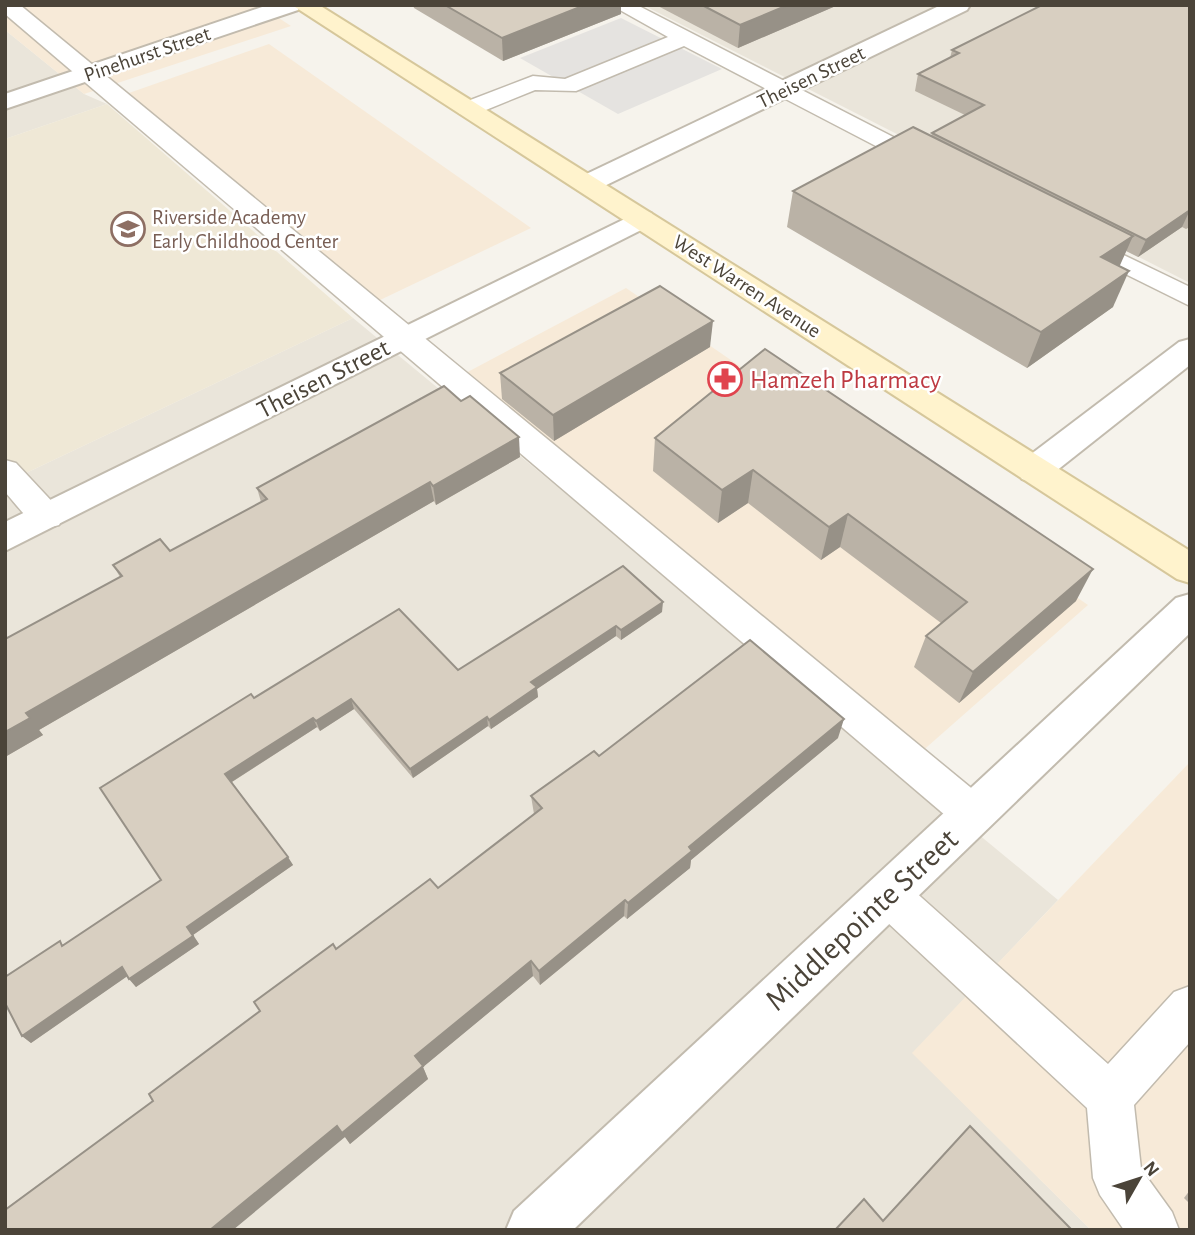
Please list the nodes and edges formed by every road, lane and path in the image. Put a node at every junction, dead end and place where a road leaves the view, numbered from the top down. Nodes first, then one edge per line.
1 (7, 5) edge
2 (290, 5) edge
3 (303, 5) edge
4 (621, 5) edge
5 (959, 5) edge
6 (684, 38) junction
7 (89, 74) junction
8 (784, 89) junction
9 (5, 102) edge
10 (468, 109) junction
11 (948, 174) edge
12 (587, 184) junction
13 (642, 219) junction
14 (1057, 230) edge
15 (1190, 298) edge
16 (404, 338) junction
17 (1190, 349) edge
18 (1034, 470) junction
19 (5, 471) edge
20 (47, 517) junction
21 (5, 538) edge
22 (1190, 569) edge
23 (1190, 609) edge
24 (973, 814) junction
25 (888, 894) junction
26 (1190, 1008) edge
27 (1110, 1097) junction
28 (533, 1230) edge
29 (1154, 1230) edge

1 - 7 lane
2 - 7 street, Pinehurst Street
3 - 10 main road, West Warren Avenue
4 - 6 lane
5 - 8 street, Theisen Street
6 - 8 lane
6 - 10 lane
7 - 9 street, Pinehurst Street
7 - 16 lane
8 - 11 lane
8 - 12 street, Theisen Street
10 - 12 main road, West Warren Avenue
12 - 13 main road, West Warren Avenue
13 - 16 street, Theisen Street
13 - 18 main road, West Warren Avenue
14 - 15 lane
16 - 20 street, Theisen Street
16 - 24 lane
17 - 18 street
18 - 22 main road, West Warren Avenue
19 - 20 lane
20 - 21 street, Theisen Street
23 - 24 street, Middlepointe Street
24 - 25 street, Middlepointe Street
25 - 27 lane
25 - 28 street, Middlepointe Street
26 - 27 lane
27 - 29 lane

